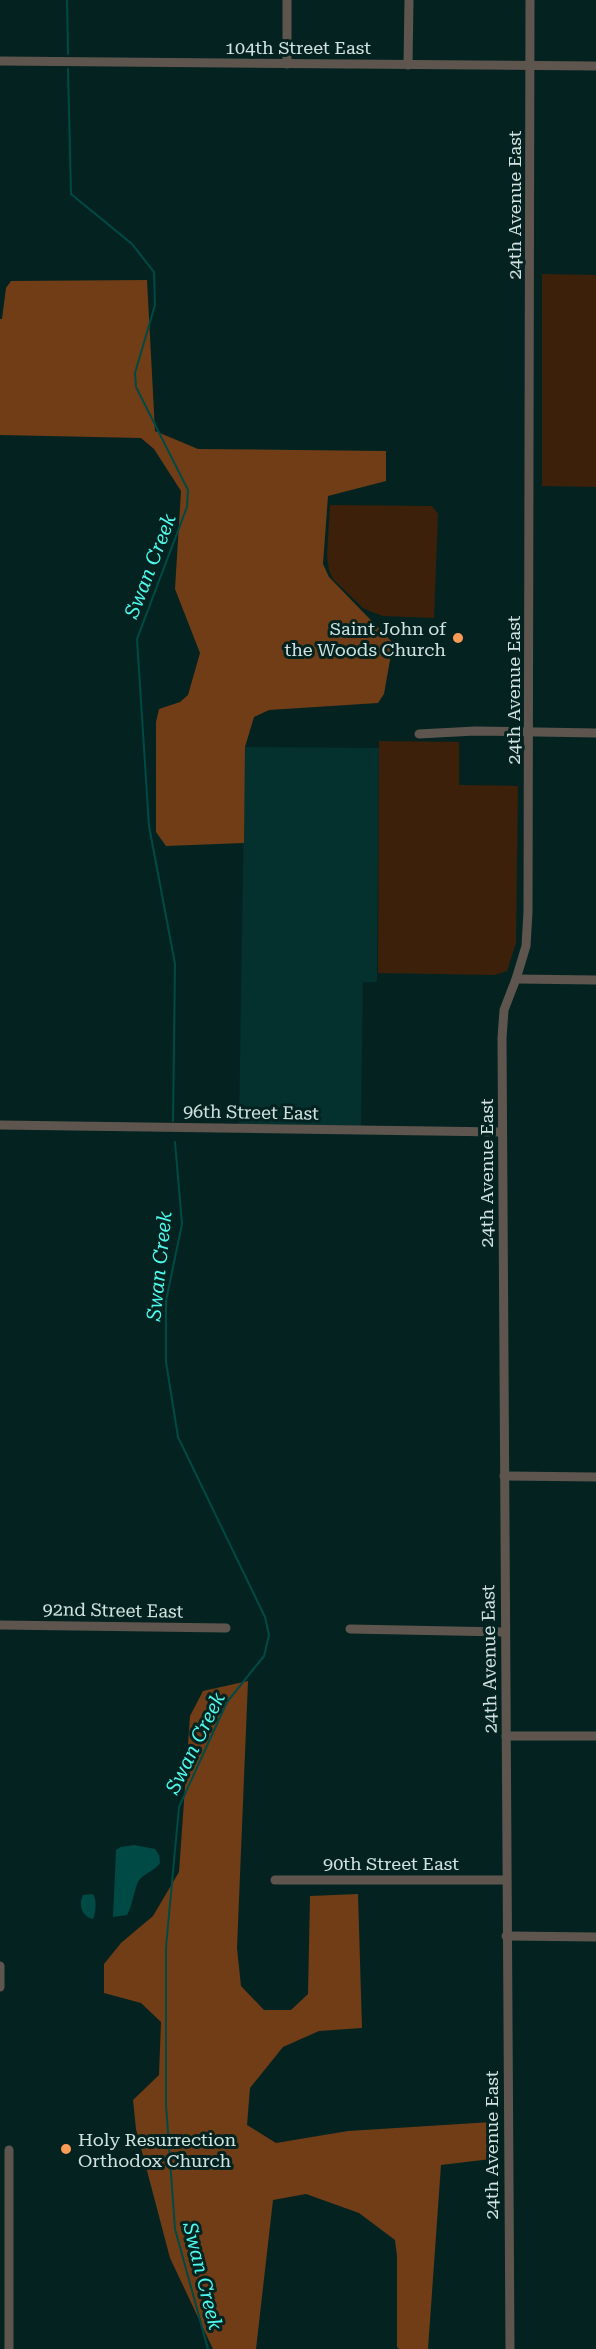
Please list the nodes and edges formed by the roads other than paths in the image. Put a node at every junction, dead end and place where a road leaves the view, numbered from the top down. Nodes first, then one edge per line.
1 (287, 0) edge
2 (409, 0) edge
3 (530, 0) edge
4 (0, 61) edge
5 (287, 64) junction
6 (408, 65) junction
7 (530, 66) junction
8 (596, 66) edge
9 (530, 733) junction
10 (596, 733) edge
11 (418, 734) dead end
12 (516, 980) junction
13 (596, 980) edge
14 (0, 1125) edge
15 (501, 1132) junction
16 (504, 1476) junction
17 (596, 1477) edge
18 (0, 1625) edge
19 (226, 1628) dead end
20 (350, 1629) dead end
21 (504, 1632) junction
22 (506, 1736) junction
23 (596, 1736) edge
24 (275, 1880) dead end
25 (506, 1880) junction
26 (506, 1936) junction
27 (596, 1937) edge
28 (0, 1966) edge
29 (0, 1987) edge
30 (9, 2150) dead end
31 (9, 2349) edge
32 (510, 2349) edge

1 - 5 street
2 - 6 street
3 - 7 street, 24th Avenue East
4 - 5 street, 104th Street East
5 - 6 street, 104th Street East
6 - 7 street, 104th Street East
7 - 8 street, 104th Street East
7 - 9 street, 24th Avenue East
9 - 10 street
9 - 11 street
9 - 12 street, 24th Avenue East
12 - 13 street
12 - 15 street, 24th Avenue East
14 - 15 street, 96th Street East
15 - 16 street, 24th Avenue East
16 - 17 street
16 - 21 street, 24th Avenue East
18 - 19 street, 92nd Street East
20 - 21 street
21 - 22 street, 24th Avenue East
22 - 23 street
22 - 25 street, 24th Avenue East
24 - 25 street, 90th Street East
25 - 26 street, 24th Avenue East
26 - 27 street
26 - 32 street, 24th Avenue East
28 - 29 street
30 - 31 street

